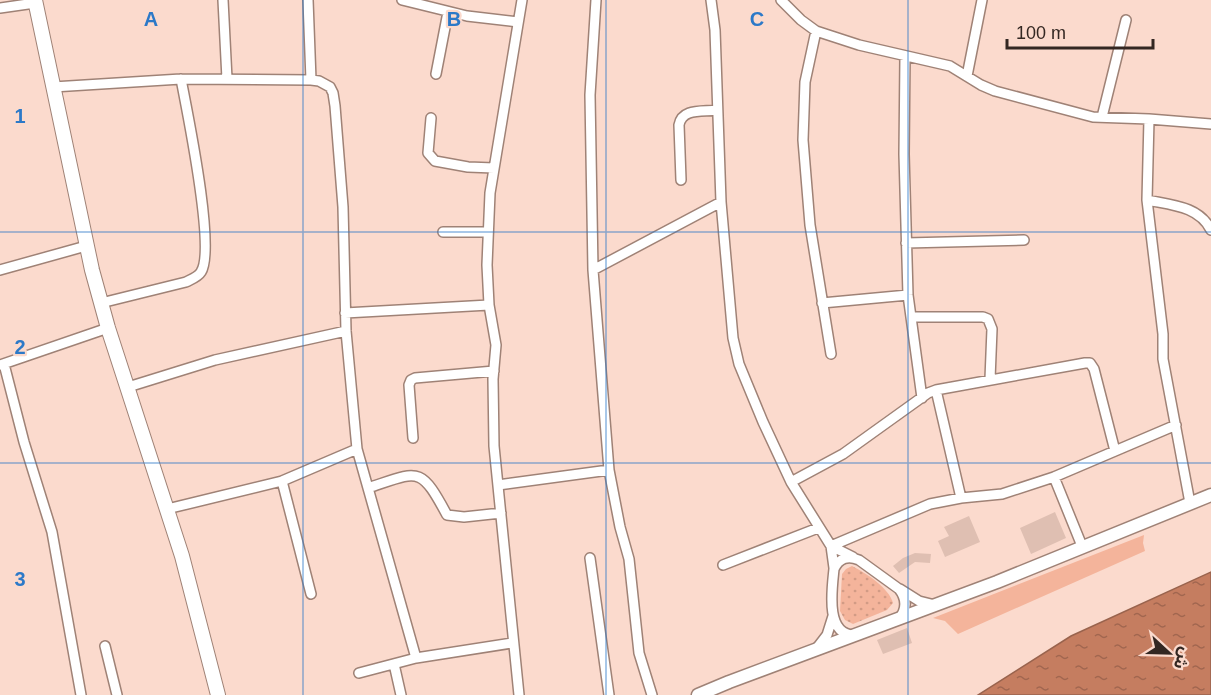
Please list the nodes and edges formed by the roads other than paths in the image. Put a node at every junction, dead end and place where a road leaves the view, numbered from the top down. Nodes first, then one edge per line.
1 (224, 0) edge
2 (308, 0) edge
3 (402, 0) edge
4 (522, 0) edge
5 (596, 0) edge
6 (711, 0) edge
7 (781, 0) edge
8 (982, 0) edge
9 (35, 1) edge
10 (0, 8) edge
11 (448, 12) junction
12 (1126, 20) dead end
13 (518, 22) junction
14 (816, 31) junction
15 (905, 56) junction
16 (436, 74) dead end
17 (967, 76) junction
18 (181, 79) junction
19 (227, 79) junction
20 (311, 80) junction
21 (53, 87) junction
22 (717, 110) junction
23 (1102, 117) junction
24 (431, 118) dead end
25 (1149, 119) junction
26 (1211, 124) edge
27 (494, 168) junction
28 (681, 180) dead end
29 (1147, 200) junction
30 (721, 202) junction
31 (1211, 230) edge
32 (443, 232) dead end
33 (488, 232) junction
34 (1024, 240) dead end
35 (906, 243) junction
36 (86, 246) junction
37 (0, 270) edge
38 (593, 270) junction
39 (908, 296) junction
40 (101, 303) junction
41 (822, 303) junction
42 (489, 305) junction
43 (345, 313) junction
44 (911, 317) junction
45 (108, 328) junction
46 (346, 331) junction
47 (831, 354) dead end
48 (2, 364) edge
49 (494, 371) junction
50 (990, 379) junction
51 (128, 387) junction
52 (936, 390) junction
53 (922, 398) junction
54 (1176, 425) junction
55 (413, 438) dead end
56 (357, 449) junction
57 (1115, 451) junction
58 (609, 471) junction
59 (1054, 477) junction
60 (282, 481) junction
61 (791, 482) junction
62 (498, 485) junction
63 (368, 488) junction
64 (1211, 495) edge
65 (961, 498) junction
66 (1190, 503) junction
67 (166, 509) junction
68 (501, 513) junction
69 (818, 528) junction
70 (831, 546) junction
71 (1082, 546) junction
72 (590, 558) dead end
73 (855, 558) junction
74 (723, 565) dead end
75 (834, 569) junction
76 (899, 589) junction
77 (310, 594) dead end
78 (935, 605) junction
79 (833, 616) junction
80 (899, 619) junction
81 (854, 635) junction
82 (512, 643) junction
83 (105, 646) dead end
84 (817, 648) junction
85 (416, 658) junction
86 (394, 664) junction
87 (359, 673) dead end
88 (81, 695) edge
89 (117, 695) edge
90 (218, 695) edge
91 (400, 695) edge
92 (519, 695) edge
93 (609, 695) edge
94 (652, 695) edge
95 (698, 695) edge

1 - 19 street
2 - 20 street
3 - 11 street
4 - 13 street
5 - 38 street
6 - 22 street
7 - 14 street
8 - 17 street
9 - 10 street
9 - 21 main road
11 - 13 street
11 - 16 street
12 - 23 street
13 - 27 street
14 - 15 street
14 - 41 street
15 - 17 street
15 - 35 street
17 - 23 street
18 - 19 street
18 - 21 street
18 - 40 street
19 - 20 street
20 - 43 street
21 - 36 main road
22 - 28 street
22 - 30 street
23 - 25 street
24 - 27 street
25 - 26 street
25 - 29 street
27 - 33 street
29 - 31 street
29 - 54 street
30 - 38 street
30 - 61 street
32 - 33 street
33 - 42 street
34 - 35 street
35 - 39 street
36 - 37 street
36 - 40 main road
38 - 58 street
39 - 41 street
39 - 44 street
40 - 45 main road
41 - 47 street
42 - 43 street
42 - 49 street
43 - 46 street
44 - 50 street
44 - 53 street
45 - 48 street
45 - 51 main road
46 - 51 street
46 - 56 street
48 - 88 street
49 - 55 street
49 - 62 street
50 - 52 street
50 - 57 street
51 - 67 main road
52 - 53 street
52 - 65 street
53 - 61 street
54 - 57 street
54 - 66 street
56 - 60 street
56 - 63 street
57 - 59 street
58 - 62 street
58 - 94 street
59 - 65 street
59 - 71 street
60 - 67 street
60 - 77 street
61 - 69 street
62 - 68 street
63 - 68 street
63 - 85 street
64 - 66 street
65 - 70 street
66 - 71 street
67 - 90 main road
68 - 82 street
69 - 70 street
69 - 74 street
70 - 73 street
70 - 75 street
71 - 78 street
72 - 93 street
73 - 75 street
73 - 76 street
75 - 79 street
76 - 78 street
76 - 80 street
78 - 80 street
79 - 81 street
79 - 84 street
80 - 81 street
81 - 84 street
82 - 85 street
82 - 92 street
83 - 89 street
84 - 95 street
85 - 86 street
86 - 87 street
86 - 91 street

